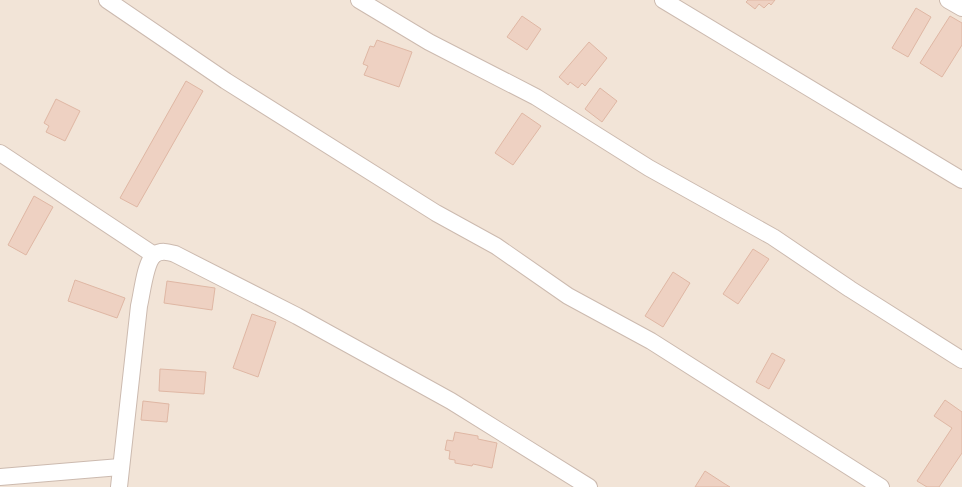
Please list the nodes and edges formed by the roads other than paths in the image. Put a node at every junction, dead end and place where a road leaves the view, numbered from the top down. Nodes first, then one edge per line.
1 (107, 0) edge
2 (359, 0) edge
3 (662, 0) edge
4 (948, 0) edge
5 (962, 8) edge
6 (0, 153) edge
7 (962, 180) edge
8 (154, 255) junction
9 (962, 360) edge
10 (120, 468) junction
11 (0, 477) edge
12 (567, 480) edge
13 (119, 487) edge
14 (589, 487) edge
15 (881, 487) edge

1 - 15 street
2 - 9 street
3 - 7 street
4 - 5 street
6 - 8 street
8 - 10 street
8 - 12 street
10 - 11 street
10 - 13 street
12 - 14 street

